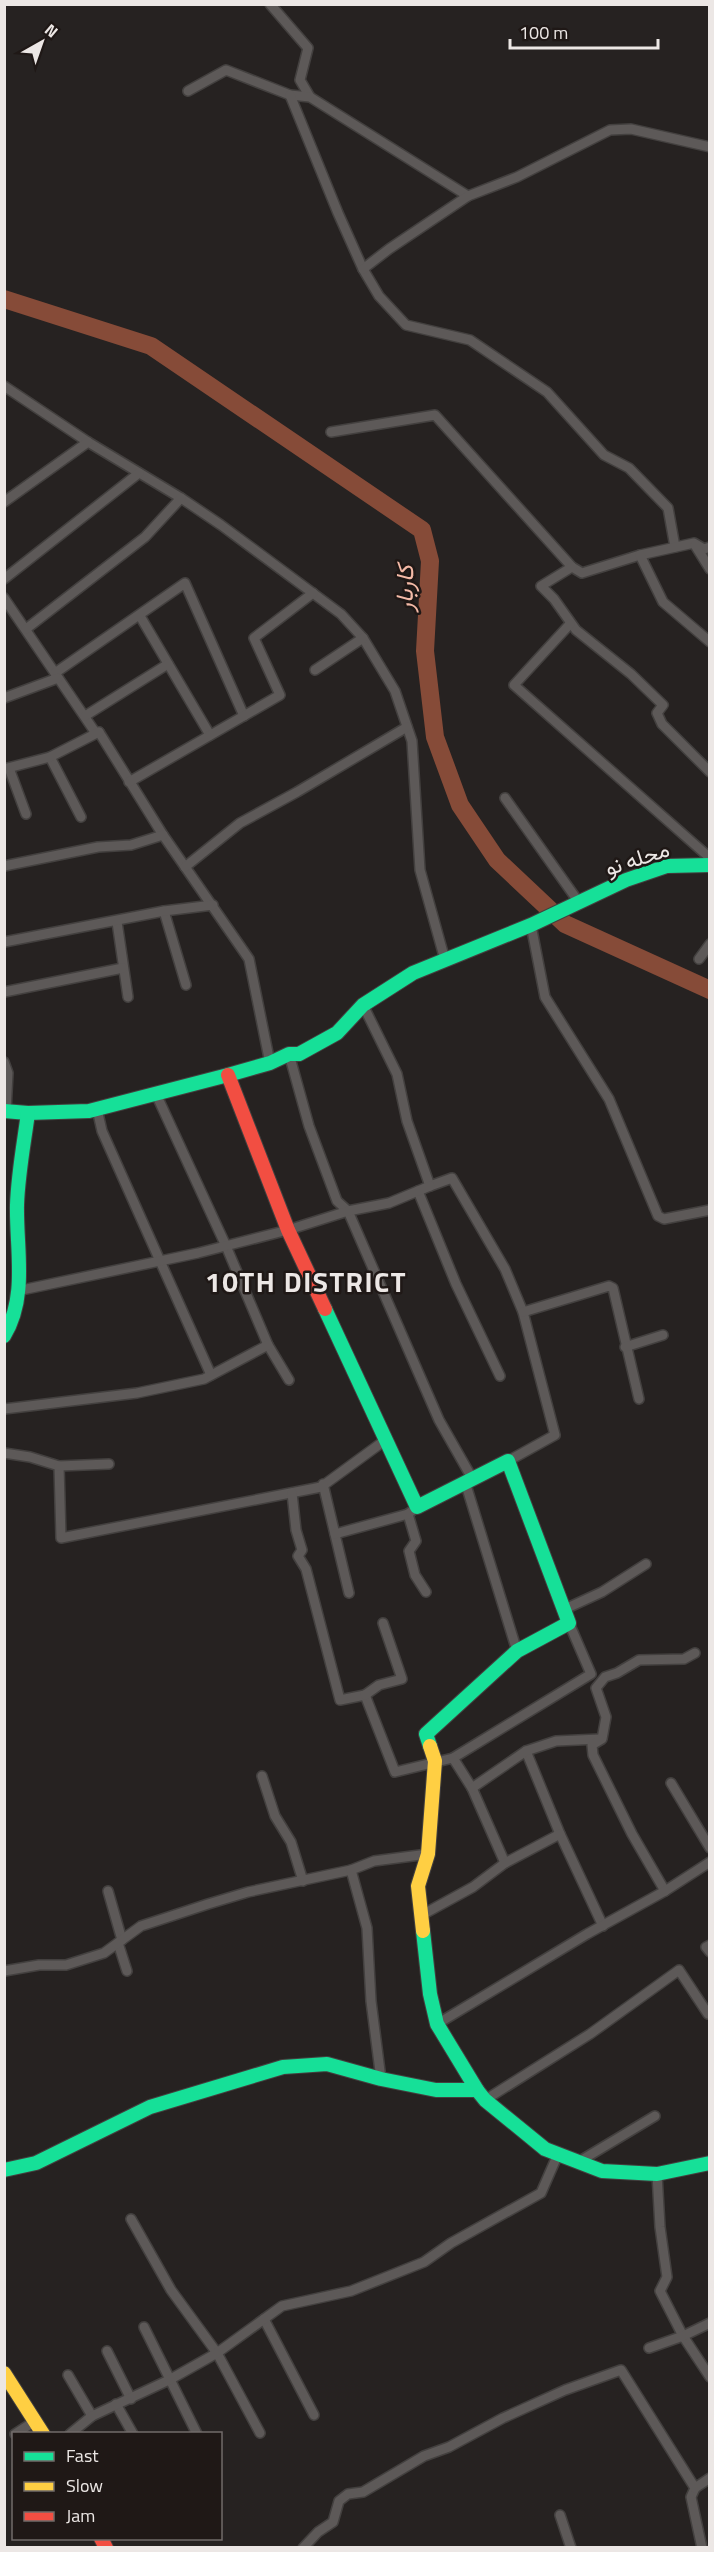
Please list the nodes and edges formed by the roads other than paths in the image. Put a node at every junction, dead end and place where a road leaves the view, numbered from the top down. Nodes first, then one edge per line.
1 (270, 4) edge
2 (188, 91) dead end
3 (290, 95) junction
4 (310, 97) junction
5 (710, 147) edge
6 (468, 196) junction
7 (363, 270) junction
8 (7, 391) edge
9 (331, 432) dead end
10 (88, 442) junction
11 (139, 473) junction
12 (181, 498) junction
13 (4, 502) edge
14 (694, 543) junction
15 (675, 547) junction
16 (710, 547) edge
17 (640, 555) junction
18 (572, 567) junction
19 (710, 569) edge
20 (4, 579) edge
21 (313, 593) junction
22 (4, 598) edge
23 (16, 613) junction
24 (4, 616) edge
25 (140, 616) junction
26 (570, 624) junction
27 (26, 629) junction
28 (363, 638) junction
29 (710, 642) edge
30 (168, 664) junction
31 (315, 670) dead end
32 (57, 676) junction
33 (4, 698) edge
34 (85, 716) junction
35 (244, 716) junction
36 (406, 728) junction
37 (99, 732) junction
38 (210, 735) junction
39 (50, 757) junction
40 (7, 768) edge
41 (710, 772) edge
42 (129, 782) junction
43 (505, 798) dead end
44 (26, 814) dead end
45 (81, 818) dead end
46 (163, 835) junction
47 (710, 858) edge
48 (710, 865) edge
49 (4, 866) edge
50 (185, 867) junction
51 (578, 901) junction
52 (213, 905) junction
53 (164, 911) junction
54 (117, 922) junction
55 (533, 924) junction
56 (4, 942) edge
57 (710, 945) edge
58 (699, 958) dead end
59 (445, 960) junction
60 (123, 968) junction
61 (186, 985) dead end
62 (4, 992) edge
63 (128, 997) dead end
64 (363, 1005) junction
65 (289, 1054) junction
66 (4, 1062) edge
67 (270, 1063) junction
68 (228, 1075) junction
69 (156, 1094) junction
70 (97, 1109) junction
71 (5, 1111) edge
72 (28, 1113) junction
73 (430, 1186) junction
74 (418, 1191) junction
75 (710, 1210) edge
76 (348, 1211) junction
77 (288, 1230) junction
78 (226, 1246) junction
79 (160, 1261) junction
80 (17, 1291) junction
81 (523, 1312) junction
82 (663, 1335) dead end
83 (4, 1336) edge
84 (268, 1345) junction
85 (625, 1347) junction
86 (211, 1375) junction
87 (500, 1376) dead end
88 (289, 1380) dead end
89 (639, 1399) dead end
90 (4, 1409) edge
91 (384, 1441) junction
92 (4, 1453) edge
93 (508, 1461) junction
94 (109, 1464) dead end
95 (59, 1466) junction
96 (469, 1481) junction
97 (324, 1484) junction
98 (292, 1493) junction
99 (413, 1511) junction
100 (335, 1534) junction
101 (646, 1564) dead end
102 (426, 1592) dead end
103 (349, 1593) dead end
104 (565, 1609) junction
105 (383, 1623) dead end
106 (569, 1623) junction
107 (517, 1651) junction
108 (695, 1653) dead end
109 (365, 1695) junction
110 (602, 1739) junction
111 (526, 1751) junction
112 (453, 1758) junction
113 (435, 1761) junction
114 (262, 1776) dead end
115 (671, 1784) dead end
116 (472, 1788) junction
117 (560, 1834) junction
118 (710, 1848) edge
119 (428, 1854) junction
120 (710, 1862) edge
121 (505, 1863) junction
122 (351, 1870) junction
123 (303, 1881) junction
124 (108, 1891) dead end
125 (665, 1891) junction
126 (420, 1916) junction
127 (603, 1926) junction
128 (120, 1942) junction
129 (710, 1945) edge
130 (710, 1952) edge
131 (4, 1971) edge
132 (128, 1971) dead end
133 (710, 2012) edge
134 (437, 2024) junction
135 (381, 2079) junction
136 (481, 2095) junction
137 (655, 2116) dead end
138 (558, 2154) junction
139 (579, 2161) junction
140 (710, 2163) edge
141 (4, 2170) edge
142 (657, 2174) junction
143 (131, 2219) dead end
144 (264, 2319) junction
145 (710, 2323) edge
146 (144, 2327) dead end
147 (683, 2336) junction
148 (649, 2348) dead end
149 (107, 2351) dead end
150 (217, 2353) junction
151 (4, 2373) edge
152 (68, 2375) dead end
153 (710, 2377) edge
154 (169, 2380) junction
155 (131, 2399) junction
156 (116, 2404) junction
157 (314, 2415) dead end
158 (92, 2416) junction
159 (35, 2421) junction
160 (17, 2432) edge
161 (42, 2432) edge
162 (71, 2432) edge
163 (132, 2432) edge
164 (196, 2432) edge
165 (260, 2433) dead end
166 (710, 2478) edge
167 (694, 2488) junction
168 (560, 2515) dead end
169 (303, 2547) edge
170 (571, 2547) edge
171 (702, 2547) edge

1 - 4 street
2 - 3 street
3 - 4 street
3 - 7 street
4 - 6 street
5 - 6 street
6 - 7 street
7 - 15 street
8 - 10 street
9 - 18 street
10 - 11 street
10 - 13 street
11 - 12 street
11 - 20 street
12 - 21 street
12 - 27 street
14 - 15 street
14 - 16 street
14 - 19 street
15 - 17 street
17 - 18 street
17 - 29 street
18 - 26 street
21 - 28 street
21 - 35 street
22 - 23 street
23 - 24 street
23 - 27 street
25 - 30 street
25 - 32 street
25 - 35 street
26 - 41 street
26 - 47 street
27 - 32 street
28 - 31 street
28 - 36 street
30 - 34 street
30 - 38 street
32 - 33 street
32 - 34 street
34 - 37 street
35 - 38 street
36 - 50 street
36 - 59 street
37 - 39 street
37 - 42 street
38 - 42 street
39 - 40 street
39 - 45 street
40 - 44 street
42 - 46 street
43 - 51 street
46 - 49 street
46 - 50 street
48 - 51 street, محله نو
50 - 52 street
51 - 55 street, محله نو
52 - 53 street
52 - 67 street
53 - 54 street
53 - 61 street
54 - 56 street
54 - 60 street
55 - 59 street, محله نو
55 - 75 street
57 - 58 street
59 - 64 street, محله نو
60 - 62 street
60 - 63 street
64 - 65 street, محله نو
64 - 73 street
65 - 67 street, محله نو
65 - 76 street
66 - 71 street
67 - 68 street, محله نو
68 - 69 street, محله نو
68 - 77 street
69 - 70 street, محله نو
69 - 78 street
70 - 72 street, محله نو
70 - 79 street
71 - 72 street, محله نو
72 - 80 street
73 - 74 street
73 - 81 street
74 - 76 street
74 - 87 street
76 - 77 street
76 - 96 street
77 - 78 street
77 - 91 street
78 - 79 street
78 - 84 street
79 - 80 street
79 - 86 street
80 - 83 street
81 - 85 street
81 - 93 street
82 - 85 street
84 - 86 street
84 - 88 street
85 - 89 street
86 - 90 street
91 - 97 street
91 - 99 street
92 - 95 street
93 - 96 street
93 - 104 street
94 - 95 street
95 - 98 street
96 - 99 street
96 - 107 street
97 - 98 street
97 - 100 street
98 - 109 street
99 - 100 street
99 - 102 street
100 - 103 street
101 - 104 street
104 - 106 street
105 - 109 street
106 - 107 street
106 - 112 street
107 - 113 street
108 - 110 street
109 - 113 street
110 - 111 street
110 - 125 street
111 - 116 street
111 - 117 street
112 - 113 street
112 - 116 street
113 - 119 street
114 - 123 street
115 - 118 street
116 - 121 street
117 - 121 street
117 - 127 street
119 - 122 street
119 - 126 street
120 - 125 street
121 - 126 street
122 - 123 street
122 - 135 street
123 - 128 street
124 - 128 street
125 - 127 street
126 - 134 street
127 - 134 street
128 - 131 street
128 - 132 street
129 - 130 street
133 - 136 street
134 - 136 street
135 - 136 street
135 - 141 street
136 - 138 street
137 - 139 street
138 - 139 street
138 - 144 street
139 - 142 street
140 - 142 street
142 - 147 street
143 - 150 street
144 - 150 street
144 - 157 street
145 - 147 street
146 - 154 street
147 - 148 street
147 - 153 street
149 - 155 street
150 - 154 street
150 - 165 street
151 - 159 street
152 - 158 street
154 - 155 street
154 - 164 street
155 - 156 street
156 - 158 street
156 - 163 street
158 - 162 street
159 - 160 street
159 - 161 street
166 - 167 street
167 - 169 street
167 - 171 street
168 - 170 street

